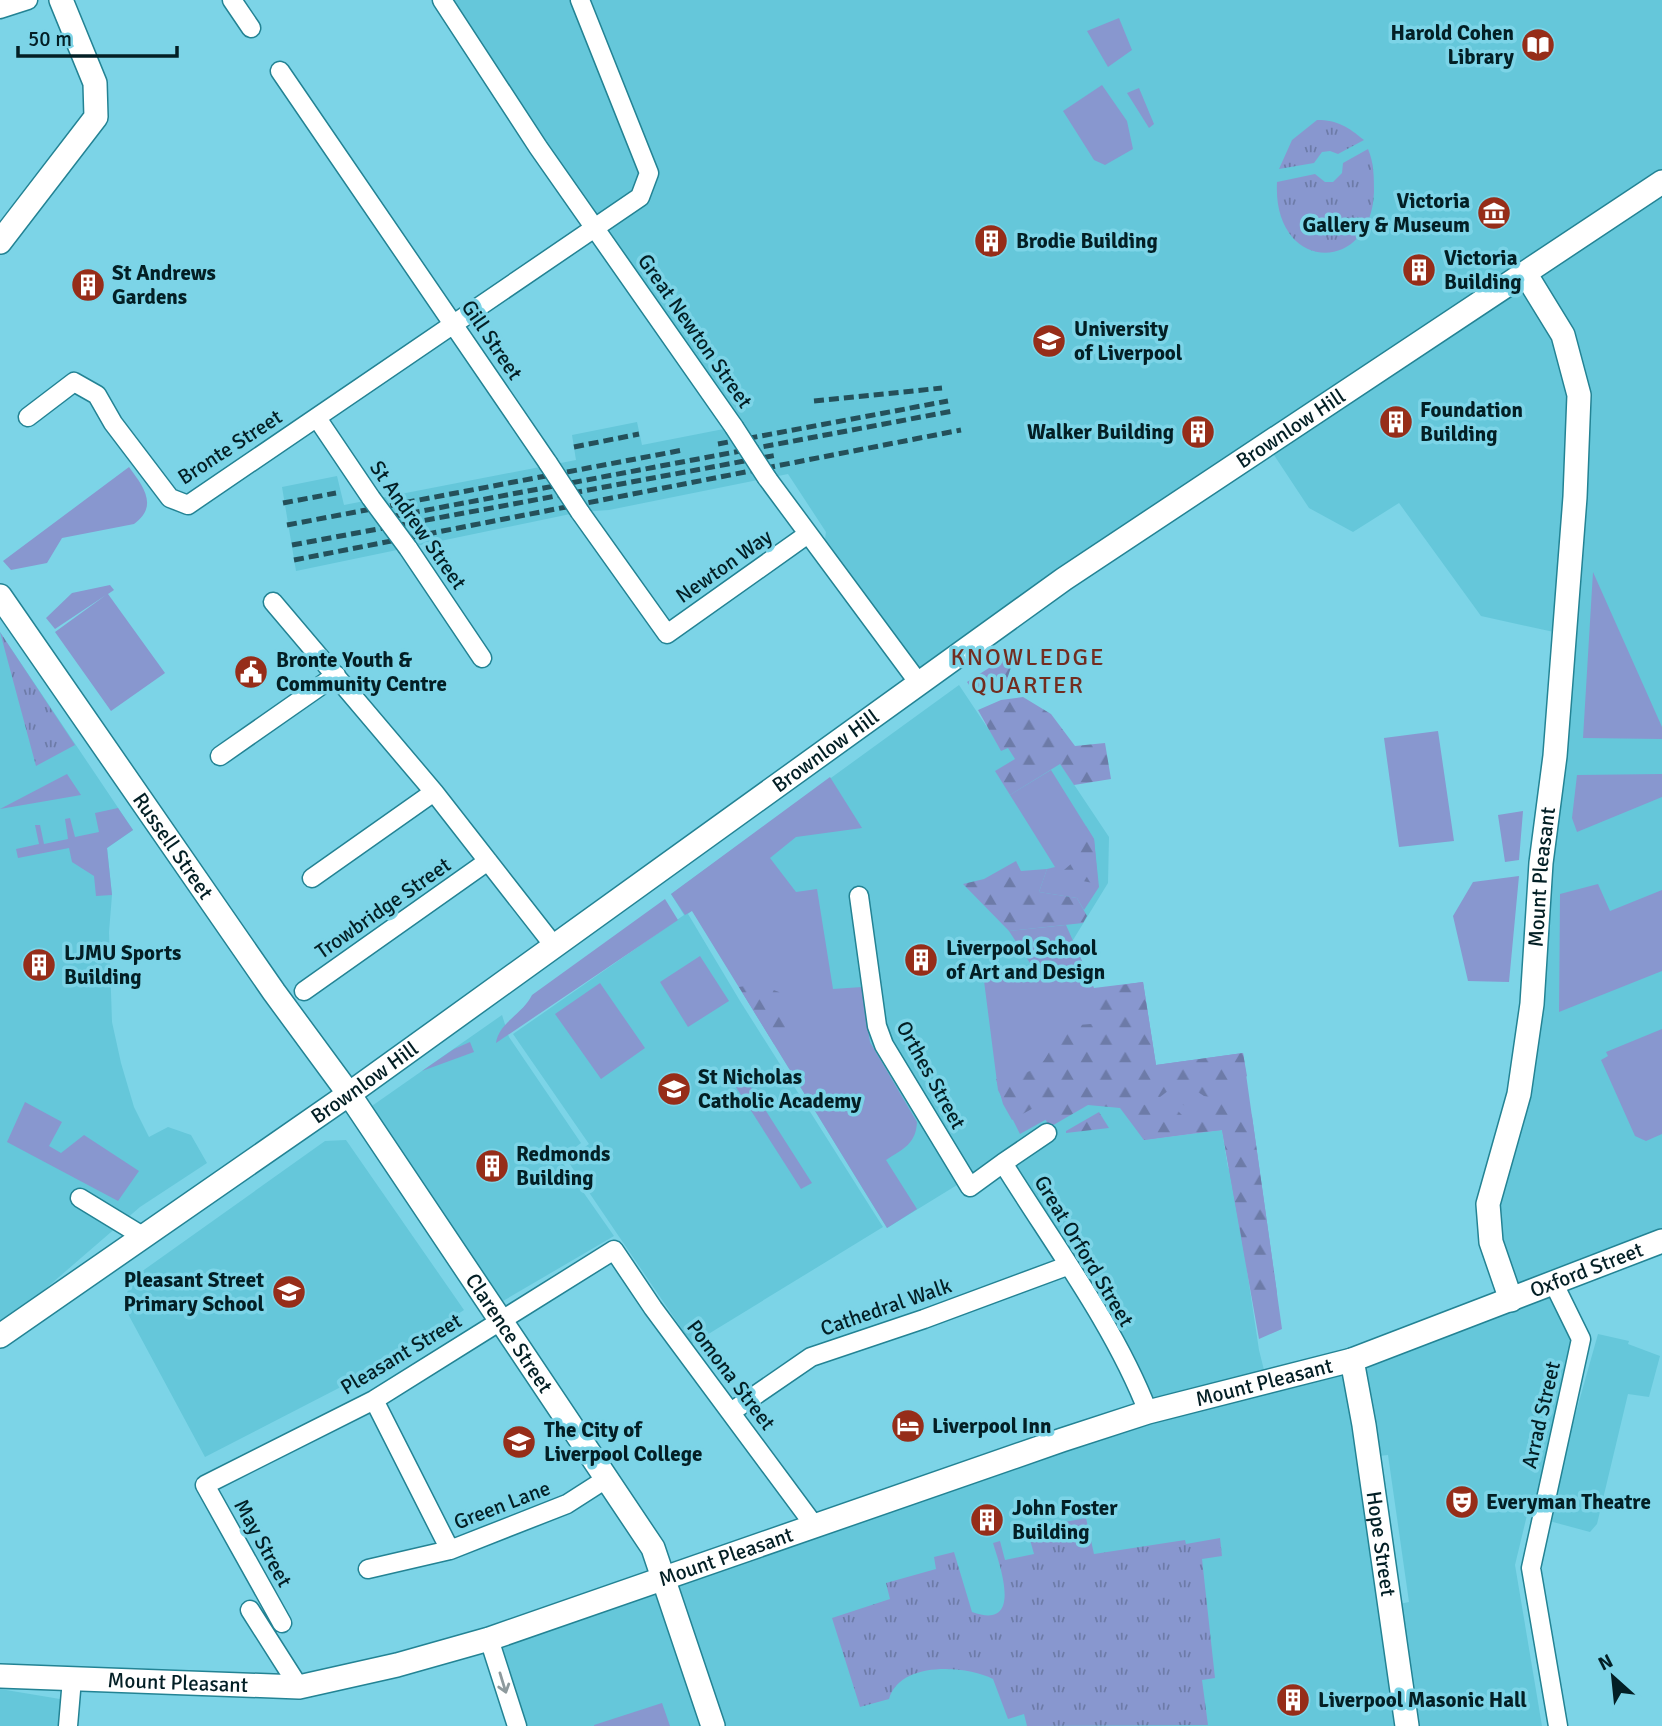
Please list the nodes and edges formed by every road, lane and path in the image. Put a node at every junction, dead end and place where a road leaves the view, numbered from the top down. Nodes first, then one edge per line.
1 (28, 0) edge
2 (61, 0) edge
3 (232, 0) edge
4 (442, 0) edge
5 (580, 0) edge
6 (0, 9) edge
7 (251, 29) dead end
8 (280, 71) dead end
9 (1662, 183) edge
10 (7, 218) edge
11 (596, 226) junction
12 (0, 242) edge
13 (1525, 273) junction
14 (454, 325) junction
15 (28, 417) dead end
16 (317, 418) junction
17 (808, 534) junction
18 (0, 596) edge
19 (273, 602) dead end
20 (667, 635) joint
21 (482, 658) dead end
22 (336, 675) junction
23 (918, 682) junction
24 (220, 756) dead end
25 (434, 792) junction
26 (488, 861) junction
27 (312, 878) dead end
28 (859, 897) dead end
29 (555, 947) junction
30 (304, 991) dead end
31 (349, 1094) junction
32 (1047, 1133) dead end
33 (1003, 1163) junction
34 (80, 1198) dead end
35 (144, 1237) junction
36 (1662, 1241) edge
37 (614, 1250) joint
38 (1067, 1266) junction
39 (1554, 1284) junction
40 (1511, 1300) junction
41 (500, 1321) junction
42 (0, 1336) edge
43 (1352, 1360) junction
44 (374, 1400) junction
45 (731, 1412) junction
46 (1148, 1412) junction
47 (606, 1479) junction
48 (205, 1485) joint
49 (814, 1525) junction
50 (450, 1550) junction
51 (369, 1569) dead end
52 (664, 1576) junction
53 (250, 1610) dead end
54 (282, 1623) dead end
55 (489, 1639) junction
56 (0, 1676) edge
57 (72, 1679) junction
58 (299, 1687) junction
59 (68, 1726) edge
60 (517, 1726) edge
61 (713, 1726) edge
62 (1407, 1726) edge
63 (1558, 1726) edge

1 - 6 street
2 - 10 street
3 - 7 street
4 - 11 street, Great Newton Street
5 - 11 street, Bronte Street
8 - 14 street, Gill Street
9 - 13 street, Brownlow Hill
10 - 12 street
11 - 14 street, Bronte Street
11 - 17 street, Great Newton Street, bridge
13 - 23 street, Brownlow Hill
13 - 40 street, Mount Pleasant
14 - 16 street, Bronte Street
14 - 20 street, Gill Street, bridge
15 - 16 street, Bronte Street
16 - 21 street, St Andrew Street, bridge
17 - 20 street, Newton Way
17 - 23 street, Great Newton Street
18 - 31 street, Russell Street
19 - 22 street, Trowbridge Street
22 - 24 street
22 - 25 street, Trowbridge Street
23 - 29 street, Brownlow Hill
25 - 26 street, Trowbridge Street
25 - 27 street
26 - 29 street, Trowbridge Street
26 - 30 street, Trowbridge Street
28 - 33 street, Orthes Street
29 - 31 street, Brownlow Hill
31 - 35 street, Brownlow Hill
31 - 41 street, Clarence Street
32 - 33 street
33 - 38 street, Great Orford Street
34 - 35 street
35 - 42 street, Brownlow Hill
36 - 39 street, Oxford Street
37 - 41 street, Pleasant Street
37 - 45 street, Pomona Street
38 - 45 street, Cathedral Walk
38 - 46 street, Great Orford Street
39 - 40 street, Oxford Street
39 - 63 street, Arrad Street
40 - 43 street, Mount Pleasant
41 - 44 street, Pleasant Street
41 - 47 street, Clarence Street
43 - 46 street, Mount Pleasant
43 - 62 street, Hope Street
44 - 48 street, Pleasant Street
44 - 50 street, Green Lane
45 - 49 street, Pomona Street
46 - 49 street, Mount Pleasant
47 - 50 street, Green Lane
47 - 52 street, Clarence Street
48 - 54 street, May Street
49 - 52 street, Mount Pleasant
50 - 51 street, Green Lane
52 - 55 street, Mount Pleasant
52 - 61 street, Clarence Street
53 - 58 street
55 - 58 street, Mount Pleasant
55 -> 60 street
56 - 57 street, Mount Pleasant
57 - 58 street, Mount Pleasant
57 - 59 street

